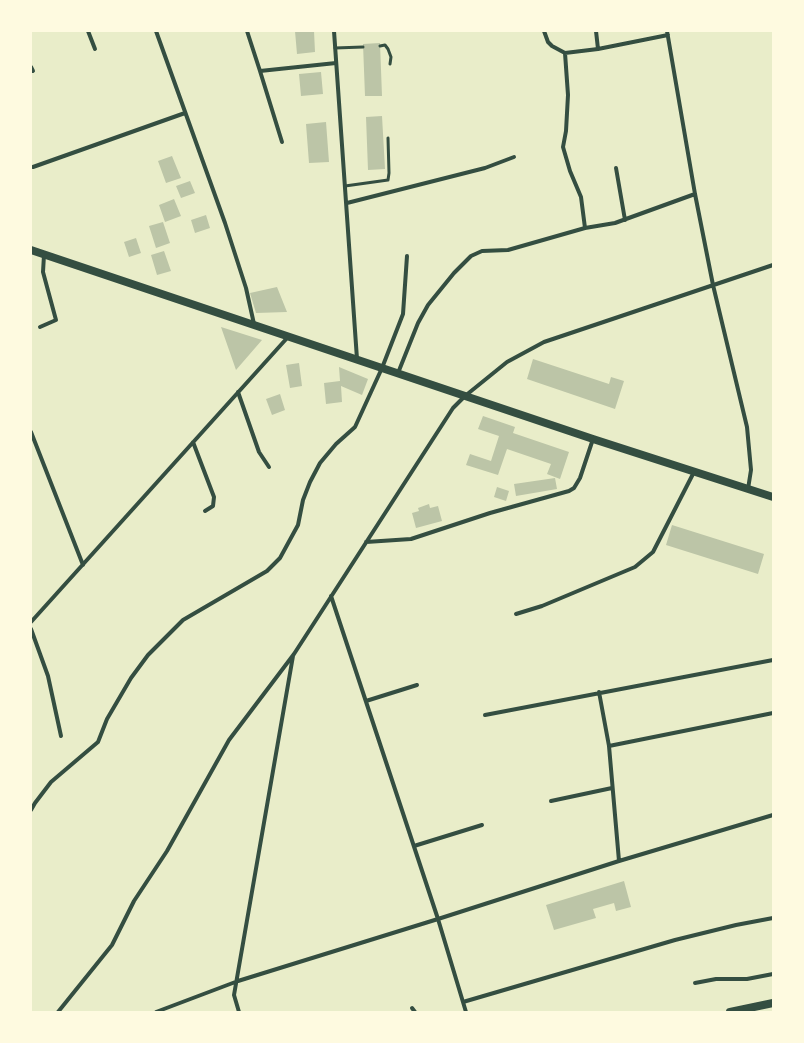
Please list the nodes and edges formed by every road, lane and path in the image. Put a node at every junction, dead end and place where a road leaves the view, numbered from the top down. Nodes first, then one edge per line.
1 (88, 31) edge
2 (156, 31) edge
3 (247, 31) edge
4 (334, 31) edge
5 (544, 31) edge
6 (596, 31) edge
7 (668, 33) edge
8 (380, 46) dead end
9 (363, 47) dead end
10 (335, 48) junction
11 (95, 49) dead end
12 (598, 49) junction
13 (565, 53) junction
14 (336, 63) junction
15 (390, 64) dead end
16 (260, 71) junction
17 (185, 114) junction
18 (388, 138) dead end
19 (282, 142) dead end
20 (514, 157) dead end
21 (33, 167) dead end
22 (616, 168) dead end
23 (345, 186) junction
24 (695, 194) junction
25 (347, 203) junction
26 (625, 220) junction
27 (585, 228) junction
28 (31, 250) edge
29 (44, 255) junction
30 (407, 256) dead end
31 (773, 265) edge
32 (713, 285) junction
33 (254, 325) junction
34 (40, 327) dead end
35 (289, 336) junction
36 (357, 359) junction
37 (382, 368) junction
38 (398, 373) junction
39 (238, 392) junction
40 (465, 396) junction
41 (31, 432) edge
42 (593, 439) junction
43 (193, 442) junction
44 (270, 467) dead end
45 (694, 472) junction
46 (748, 489) junction
47 (773, 497) edge
48 (205, 511) dead end
49 (366, 542) junction
50 (83, 565) junction
51 (331, 596) junction
52 (516, 614) dead end
53 (31, 622) edge
54 (31, 629) edge
55 (294, 654) junction
56 (773, 660) edge
57 (417, 685) dead end
58 (600, 692) junction
59 (366, 701) junction
60 (773, 714) edge
61 (485, 715) dead end
62 (61, 736) dead end
63 (609, 746) junction
64 (612, 788) junction
65 (552, 802) dead end
66 (31, 810) edge
67 (773, 815) edge
68 (482, 825) dead end
69 (414, 846) junction
70 (619, 861) junction
71 (773, 918) edge
72 (438, 919) junction
73 (773, 974) edge
74 (238, 981) junction
75 (695, 983) dead end
76 (463, 1002) junction
77 (773, 1003) edge
78 (58, 1012) edge
79 (156, 1012) edge
80 (239, 1012) edge
81 (466, 1012) edge
82 (730, 1012) edge

1 - 11 street
2 - 17 street
3 - 16 street
4 - 10 street
5 - 13 street
6 - 12 street
7 - 12 street
7 - 24 street
8 - 15 lane
9 - 10 lane
10 - 14 street
12 - 13 street
13 - 27 street
14 - 16 street
14 - 23 street
16 - 19 street
17 - 21 street
17 - 33 street
18 - 23 lane
20 - 25 street
22 - 26 street
23 - 25 street
24 - 26 street
24 - 32 street
25 - 36 street
26 - 27 street
27 - 38 street
28 - 29 main road
29 - 33 main road
29 - 34 street
30 - 37 street
31 - 32 street
32 - 40 street
32 - 46 street
33 - 35 main road
35 - 36 main road
35 - 39 street
36 - 37 main road
37 - 38 main road
37 - 66 street
38 - 40 main road
39 - 43 street
39 - 44 street
40 - 42 main road
40 - 49 street
41 - 50 street
42 - 45 main road
42 - 49 street
43 - 48 street
43 - 50 street
45 - 46 main road
45 - 52 street
46 - 47 main road
49 - 51 street
50 - 53 street
51 - 55 street
51 - 59 street
54 - 62 street
55 - 74 street
55 - 78 street
56 - 58 street
57 - 59 street
58 - 61 street
58 - 63 street
59 - 69 street
60 - 63 street
63 - 64 street
64 - 65 street
64 - 70 street
67 - 70 street
68 - 69 street
69 - 72 street
70 - 72 street
71 - 76 street
72 - 74 street
72 - 76 street
73 - 75 street
74 - 79 street
74 - 80 street
76 - 81 street
77 - 82 main road

